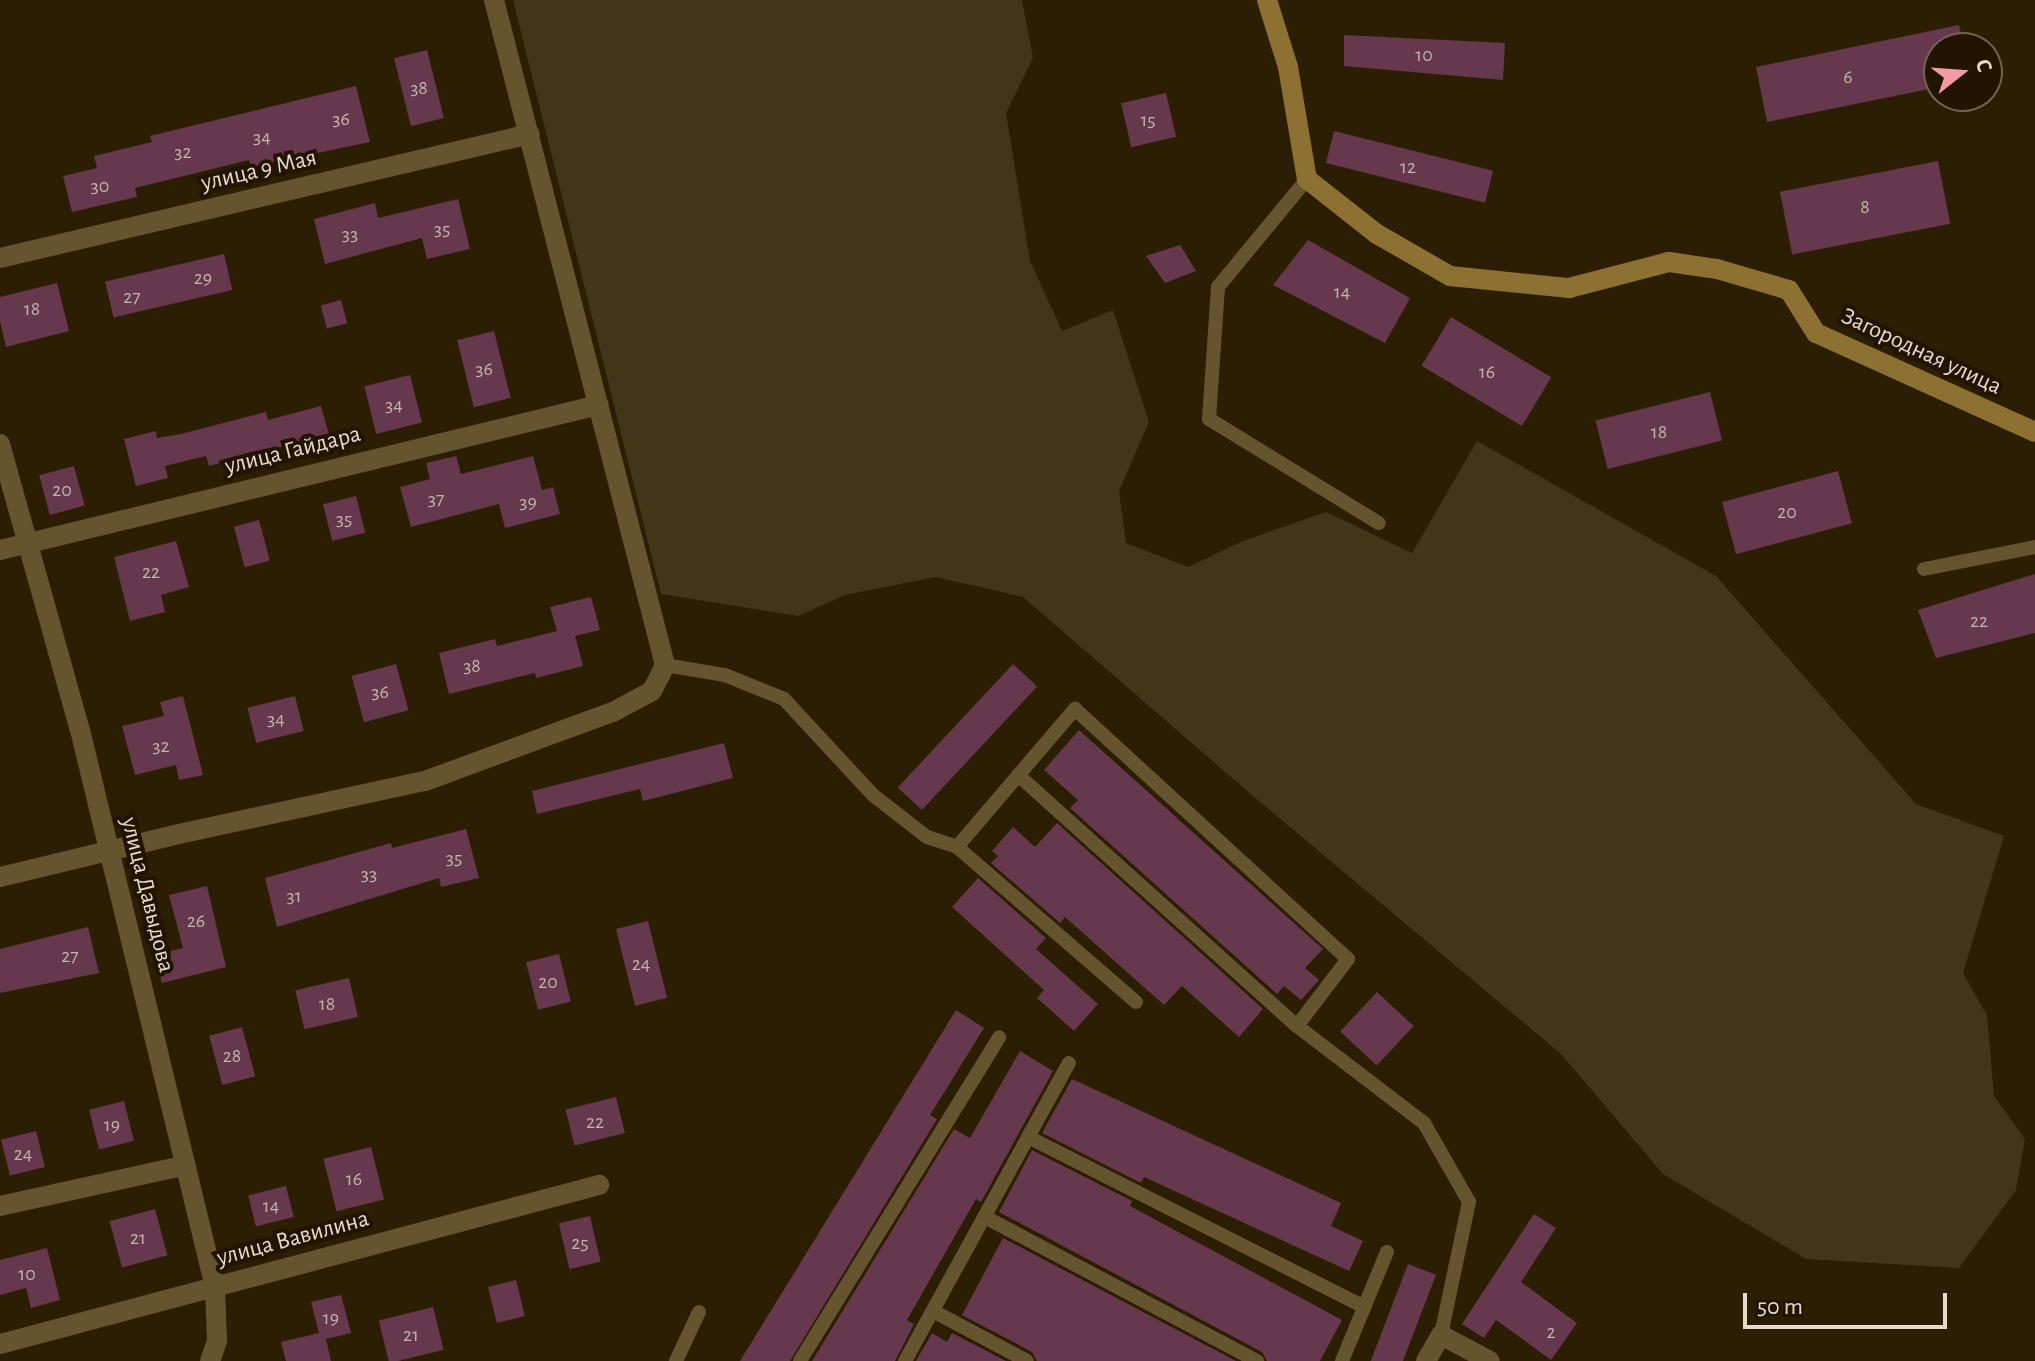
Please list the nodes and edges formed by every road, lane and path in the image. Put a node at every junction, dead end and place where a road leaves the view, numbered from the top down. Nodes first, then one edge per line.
1 (494, 0) edge
2 (1267, 0) edge
3 (530, 134) junction
4 (1307, 179) junction
5 (0, 258) edge
6 (599, 405) junction
7 (2035, 432) edge
8 (0, 444) edge
9 (1379, 523) dead end
10 (28, 543) junction
11 (2035, 547) edge
12 (0, 550) edge
13 (1924, 569) dead end
14 (665, 665) junction
15 (1018, 775) junction
16 (957, 847) junction
17 (109, 850) junction
18 (0, 877) edge
19 (1136, 1002) dead end
20 (1297, 1026) junction
21 (999, 1037) dead end
22 (1069, 1063) dead end
23 (1028, 1137) junction
24 (186, 1165) junction
25 (599, 1185) dead end
26 (0, 1206) edge
27 (985, 1217) junction
28 (1387, 1252) dead end
29 (215, 1287) junction
30 (1364, 1307) junction
31 (933, 1311) junction
32 (699, 1312) dead end
33 (1441, 1335) junction
34 (0, 1344) edge
35 (210, 1361) edge
36 (676, 1361) edge
37 (800, 1361) edge
38 (905, 1361) edge
39 (1027, 1361) edge
40 (1257, 1361) edge
41 (1342, 1361) edge
42 (1426, 1361) edge
43 (1490, 1361) edge

1 - 3 street
2 - 4 street
3 - 5 street, улица 9 Мая
3 - 6 street
4 - 7 street, Загородная улица
4 - 9 lane
6 - 10 street, улица Гайдара
6 - 14 street
8 - 10 street, улица Давыдова
10 - 12 street, улица Гайдара
10 - 17 street, улица Давыдова
11 - 13 lane
14 - 16 lane
14 - 17 street
15 - 16 lane
15 - 20 lane
15 - 20 lane
16 - 19 lane
17 - 18 street
17 - 24 street, улица Давыдова
20 - 33 lane
21 - 37 lane
22 - 23 lane
23 - 27 lane
23 - 30 lane
24 - 26 street
24 - 29 street, улица Давыдова
25 - 29 street, улица Вавилина
27 - 31 lane
27 - 40 lane
28 - 30 lane
29 - 34 street, улица Вавилина
29 - 35 street, улица Давыдова
30 - 41 lane
31 - 38 lane
31 - 39 lane
32 - 36 lane
33 - 42 street
33 - 43 street

